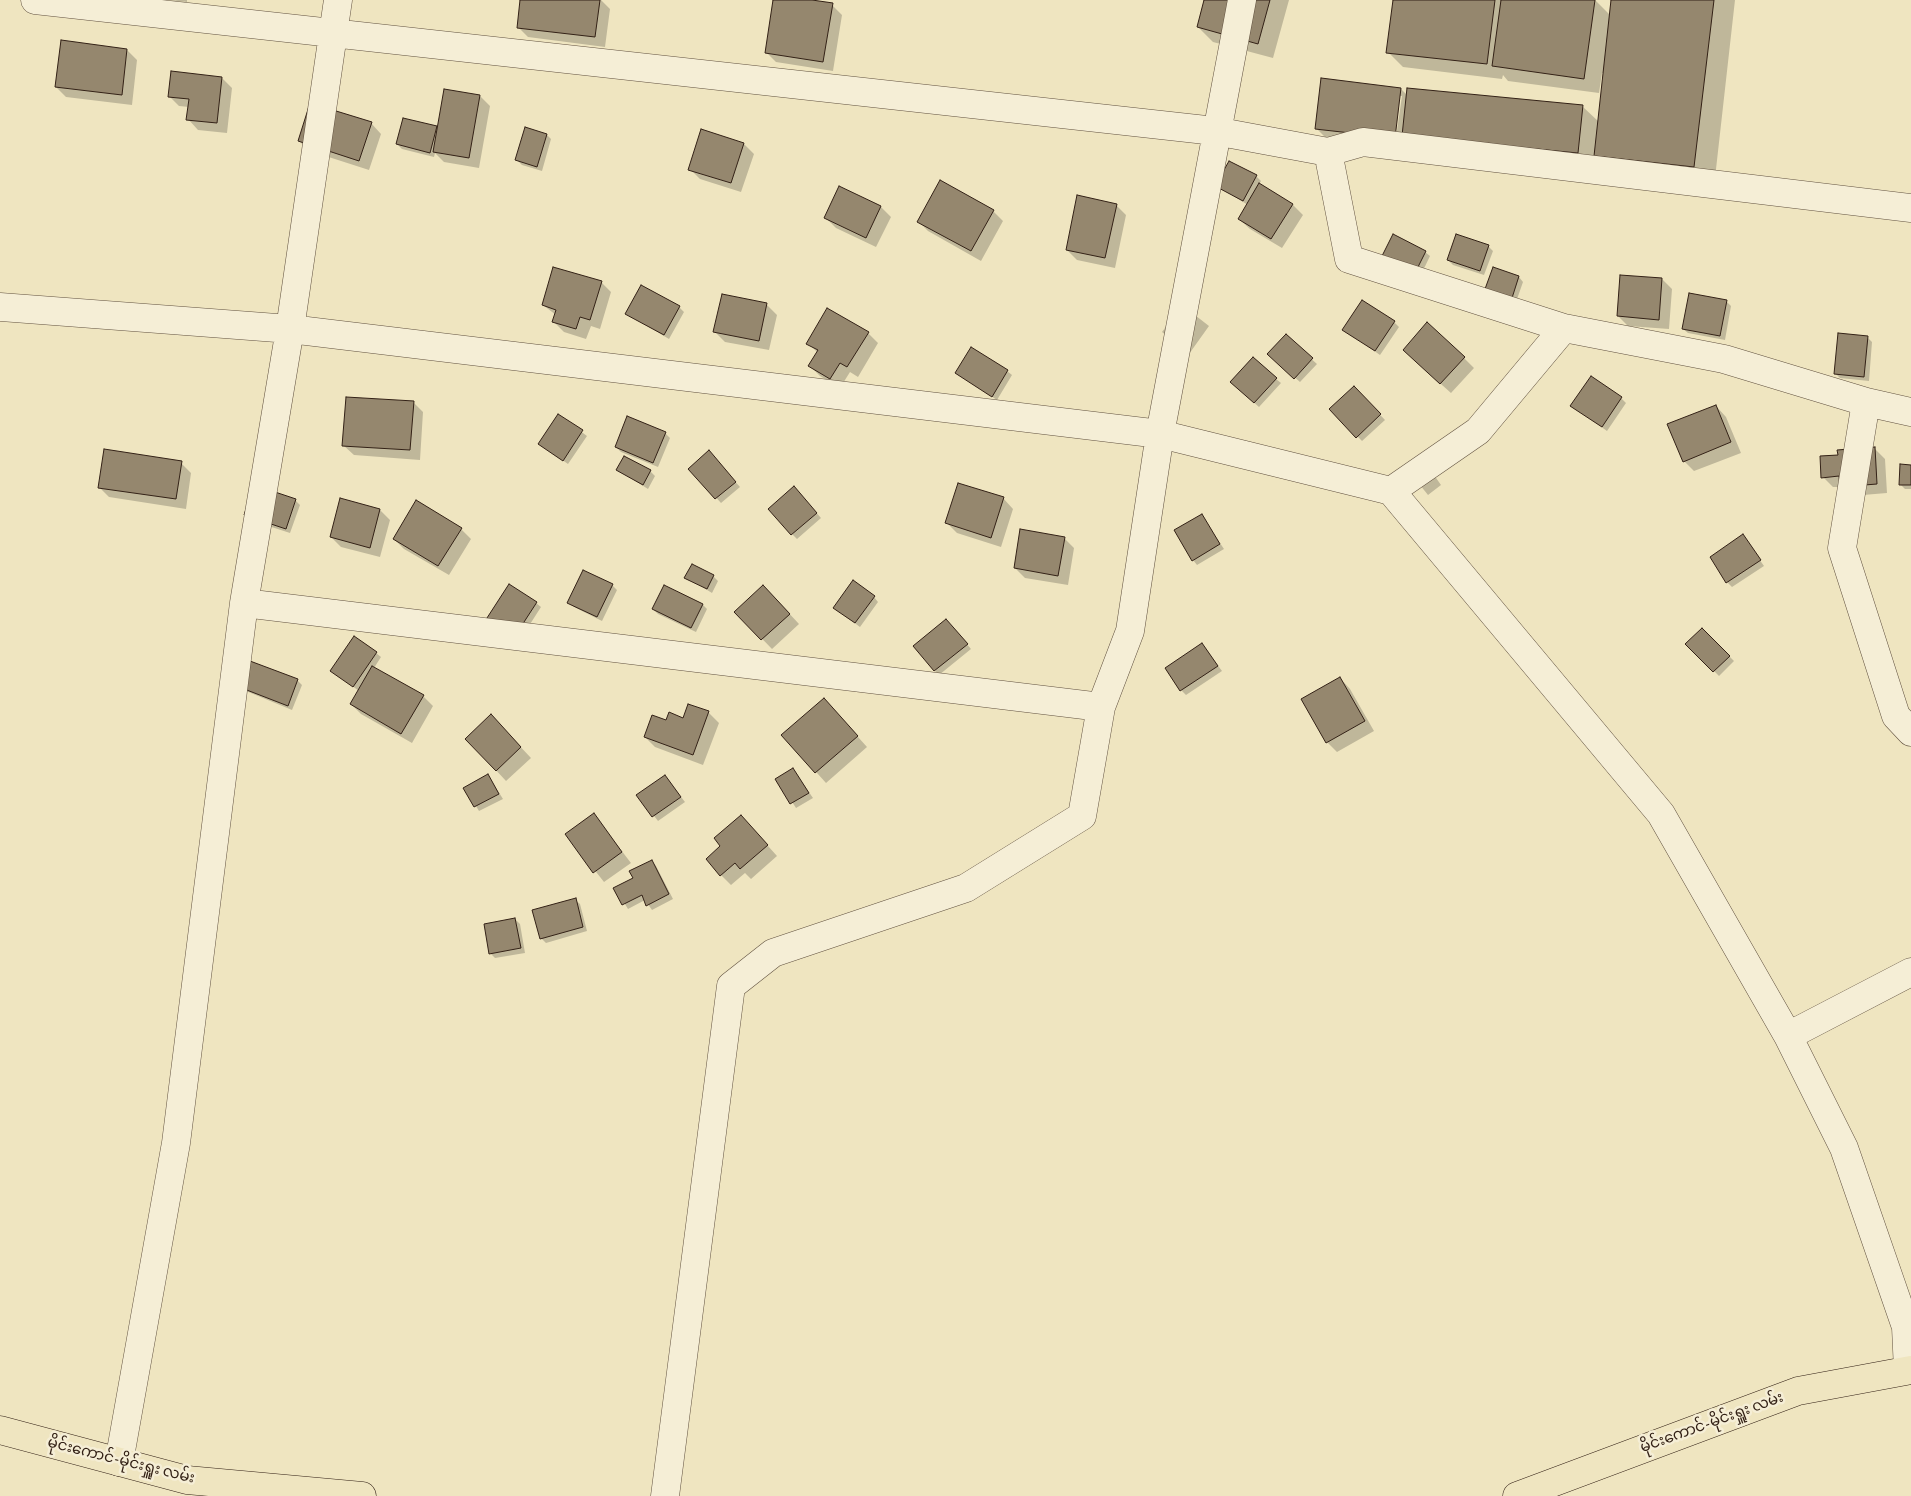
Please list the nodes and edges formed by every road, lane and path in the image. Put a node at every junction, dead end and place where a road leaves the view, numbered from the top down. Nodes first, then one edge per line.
1 (35, 0) edge
2 (338, 0) edge
3 (1242, 0) edge
4 (332, 34) junction
5 (1215, 131) junction
6 (1328, 152) junction
7 (1911, 208) edge
8 (0, 306) edge
9 (1564, 328) junction
10 (290, 329) junction
11 (1866, 402) junction
12 (1911, 412) edge
13 (1160, 434) junction
14 (1391, 491) junction
15 (244, 603) junction
16 (1101, 707) junction
17 (1911, 732) edge
18 (1911, 972) edge
19 (1788, 1036) junction
20 (1910, 1370) edge
21 (0, 1430) edge
22 (118, 1462) junction
23 (362, 1496) edge
24 (665, 1496) edge
25 (1517, 1496) edge

1 - 4 street
2 - 4 street
3 - 5 street
4 - 5 street
4 - 10 street
5 - 6 street
5 - 13 street
6 - 7 street
6 - 9 street
8 - 10 street
9 - 11 street
9 - 14 street
10 - 13 street
10 - 15 street
11 - 12 street
11 - 17 street
13 - 14 street
13 - 16 street
14 - 19 street
15 - 16 street
15 - 22 street
16 - 24 street
18 - 19 street
19 - 20 street
20 - 25 main road, မိုင်းကောင်-မိုင်းရှူး လမ်း
21 - 22 main road, မိုင်းကောင်-မိုင်းရှူး လမ်း
22 - 23 main road, မိုင်းကောင်-မိုင်းရှူး လမ်း

